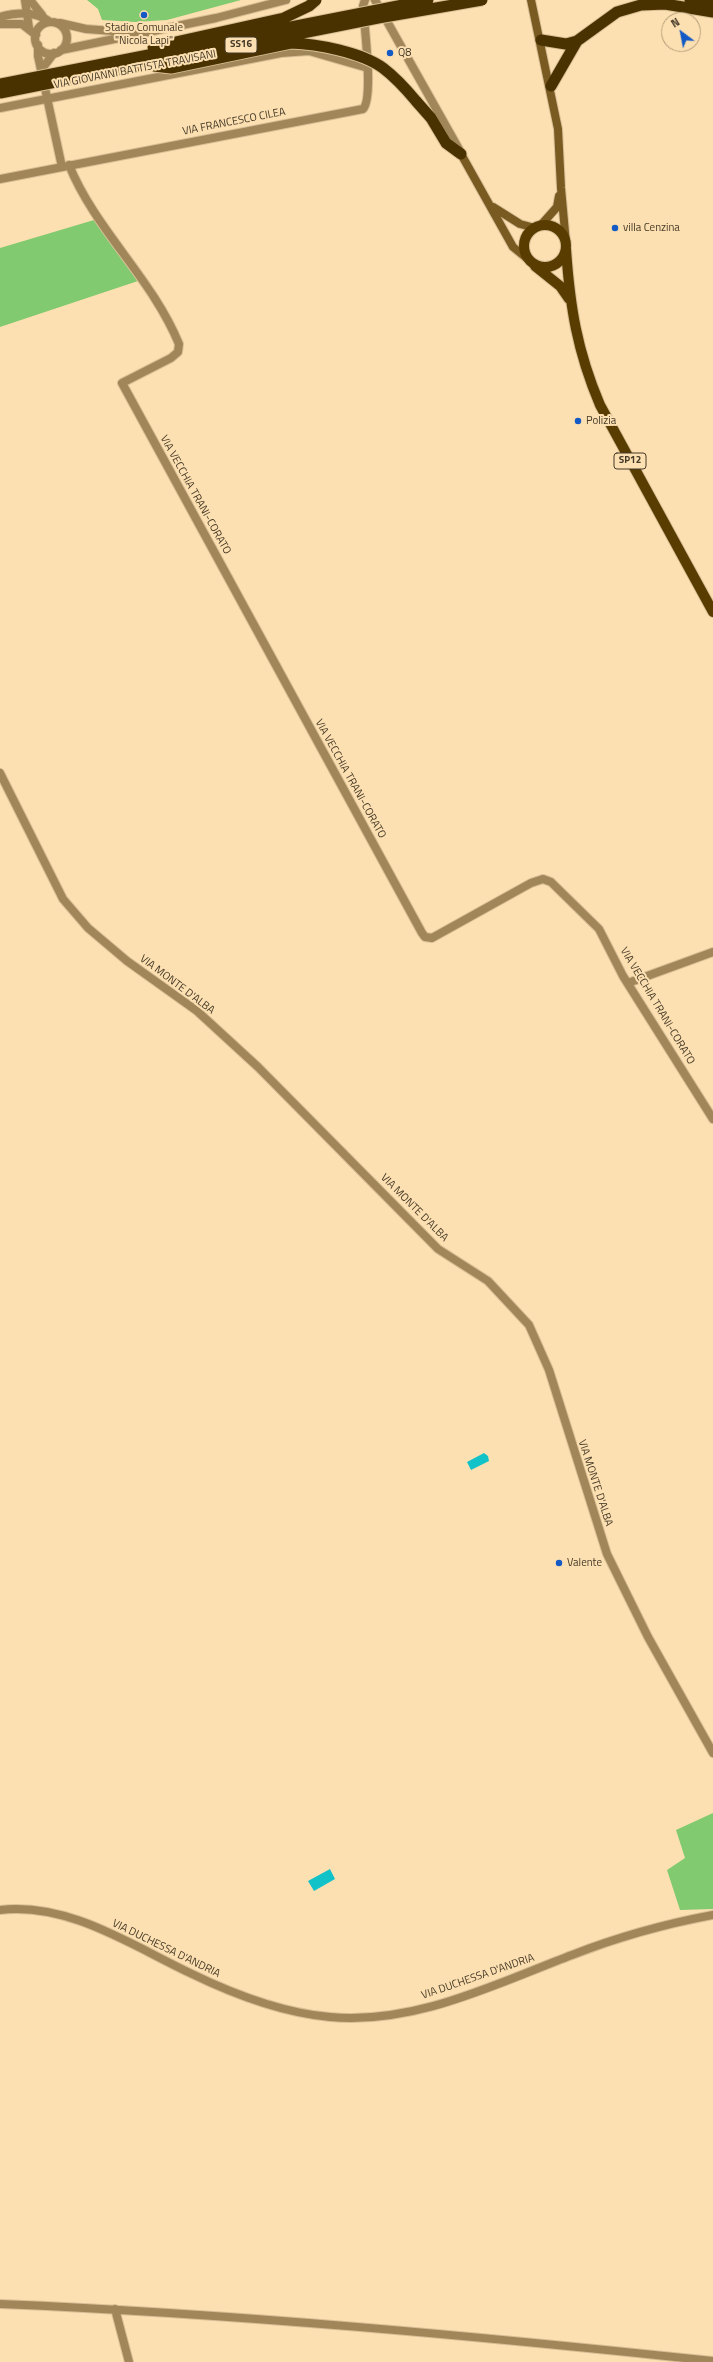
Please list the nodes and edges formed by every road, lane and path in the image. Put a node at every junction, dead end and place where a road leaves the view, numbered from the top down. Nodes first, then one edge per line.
1 (25, 0) edge
2 (30, 0) edge
3 (286, 0) edge
4 (316, 0) edge
5 (365, 0) edge
6 (375, 0) edge
7 (428, 0) edge
8 (482, 0) edge
9 (531, 0) edge
10 (690, 0) edge
11 (270, 2) edge
12 (713, 3) edge
13 (713, 12) edge
14 (27, 13) junction
15 (42, 15) junction
16 (0, 17) edge
17 (54, 22) junction
18 (0, 24) edge
19 (29, 28) junction
20 (136, 32) junction
21 (36, 36) junction
22 (541, 40) junction
23 (577, 41) junction
24 (38, 45) junction
25 (58, 51) junction
26 (141, 65) junction
27 (368, 68) junction
28 (41, 70) junction
29 (0, 79) edge
30 (0, 84) edge
31 (550, 86) junction
32 (0, 93) edge
33 (47, 99) junction
34 (0, 108) edge
35 (461, 154) junction
36 (65, 166) junction
37 (0, 179) edge
38 (561, 188) junction
39 (489, 204) junction
40 (538, 226) junction
41 (566, 246) junction
42 (532, 263) junction
43 (570, 301) junction
44 (713, 612) edge
45 (0, 773) edge
46 (713, 952) edge
47 (628, 983) junction
48 (713, 1119) edge
49 (713, 1753) edge
50 (0, 1910) edge
51 (713, 1915) edge
52 (0, 2304) edge
53 (115, 2309) junction
54 (713, 2361) edge
55 (129, 2362) edge

1 - 14 street
2 - 15 street
3 - 11 street
4 - 29 highway, SS16, bridge
5 - 27 street, VIA FRANCESCO CILEA
6 - 35 street
7 - 30 highway, SS16, bridge
8 - 26 highway, SS16, bridge
9 - 22 main road
10 - 12 highway
11 - 20 street
13 - 23 highway
14 - 15 street
14 - 16 street
14 - 19 street
15 - 17 street
17 - 20 street
17 - 21 street
17 - 25 street
18 - 19 street
19 - 21 street
20 - 25 street
21 - 24 street
22 - 23 highway
22 - 31 main road
23 - 31 highway
24 - 25 street
24 - 28 street
25 - 28 street
26 - 32 highway, SS16, bridge
26 - 35 highway, SS16, bridge
27 - 33 street, VIA GIOVANNI BATTISTA TRAVISANI
27 - 36 street, VIA FRANCESCO CILEA
28 - 33 street
31 - 38 main road
33 - 34 street, VIA GIOVANNI BATTISTA TRAVISANI
33 - 36 street
35 - 39 main road
36 - 37 street, VIA FRANCESCO CILEA
36 - 47 street, VIA VECCHIA TRANI-CORATO
38 - 40 main road
38 - 41 main road
39 - 40 main road
39 - 42 main road
40 - 41 main road
40 - 42 main road
41 - 42 main road
41 - 43 main road, SP12
42 - 43 main road, SP12
43 - 44 main road, SP12
45 - 49 street, VIA MONTE D'ALBA
46 - 47 street
47 - 48 street, VIA VECCHIA TRANI-CORATO
50 - 51 street, VIA DUCHESSA D'ANDRIA
52 - 53 street
53 - 54 street
53 - 55 street

